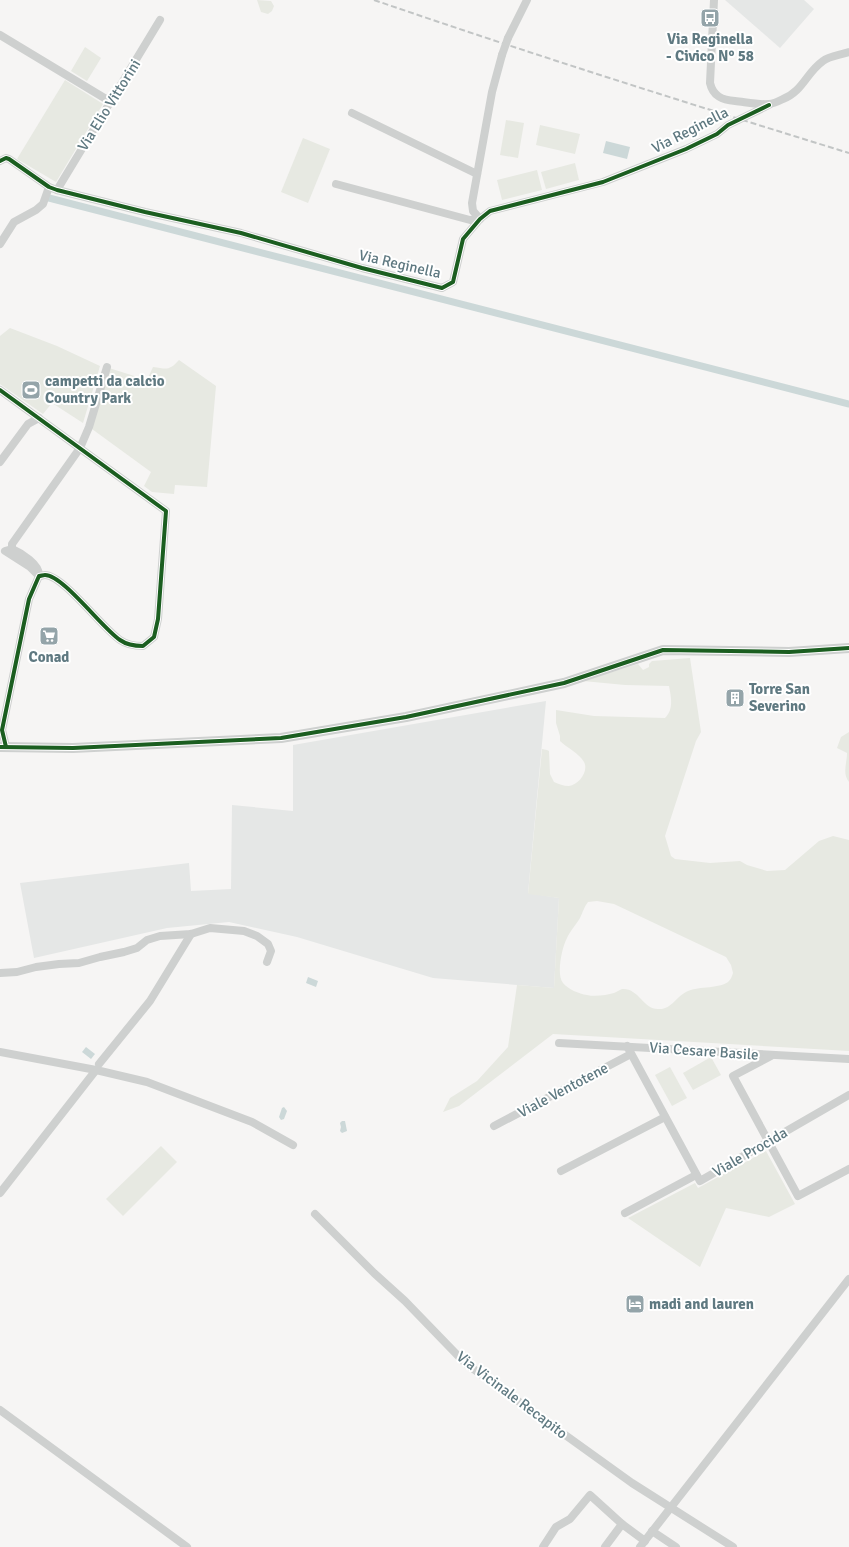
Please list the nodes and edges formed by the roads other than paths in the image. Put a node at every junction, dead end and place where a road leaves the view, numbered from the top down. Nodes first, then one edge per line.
1 (527, 0) edge
2 (714, 0) edge
3 (160, 20) dead end
4 (0, 35) edge
5 (849, 52) edge
6 (111, 102) junction
7 (769, 104) junction
8 (352, 113) dead end
9 (0, 161) edge
10 (477, 174) junction
11 (336, 184) dead end
12 (51, 190) junction
13 (480, 219) junction
14 (0, 244) edge
15 (107, 367) dead end
16 (0, 390) edge
17 (39, 418) junction
18 (80, 448) junction
19 (0, 462) edge
20 (6, 550) edge
21 (39, 576) junction
22 (849, 648) edge
23 (1, 731) edge
24 (3, 747) edge
25 (191, 934) junction
26 (267, 962) dead end
27 (0, 973) edge
28 (559, 1043) dead end
29 (627, 1046) junction
30 (0, 1052) edge
31 (631, 1054) junction
32 (771, 1056) junction
33 (849, 1060) edge
34 (98, 1067) junction
35 (849, 1095) edge
36 (665, 1117) junction
37 (494, 1126) dead end
38 (768, 1142) junction
39 (293, 1145) dead end
40 (849, 1168) edge
41 (562, 1171) dead end
42 (696, 1174) junction
43 (0, 1194) edge
44 (625, 1213) dead end
45 (315, 1214) dead end
46 (849, 1279) edge
47 (0, 1410) edge
48 (670, 1508) junction
49 (622, 1524) junction
50 (652, 1531) junction
51 (642, 1544) edge
52 (187, 1547) edge
53 (543, 1547) edge
54 (605, 1547) edge
55 (676, 1547) edge
56 (732, 1547) edge

1 - 10 street, bridge
2 - 7 street, Via Reginella
3 - 6 street, Via Elio Vittorini
4 - 6 street
5 - 7 street, Via Reginella
6 - 12 street, Via Elio Vittorini
7 - 13 street, Via Reginella
8 - 10 street
9 - 12 street, Via Reginella
10 - 13 street
11 - 13 street
12 - 13 street, Via Reginella
12 - 14 street, Via Elio Vittorini
15 - 18 street
16 - 17 street
17 - 18 street
17 - 19 street
18 - 20 street
18 - 21 street
20 - 21 street
21 - 23 street
22 - 24 street
23 - 24 street
25 - 26 street
25 - 27 street
25 - 34 street
28 - 29 street, Via Cesare Basile
29 - 31 street, Viale Procida
29 - 32 street, Via Cesare Basile
30 - 34 street
31 - 36 street, Viale Procida
31 - 37 street, Viale Ventotene
32 - 33 street, Via Cesare Basile
32 - 38 street
34 - 39 street
34 - 43 street
35 - 38 street, Viale Procida
36 - 41 street
36 - 42 street, Viale Procida
38 - 40 street
38 - 42 street, Viale Procida
42 - 44 street
45 - 48 street, Via Vicinale Recapito
46 - 48 street
47 - 52 street
48 - 50 street
48 - 56 street, Via Vicinale Recapito
49 - 51 street
49 - 53 street
49 - 54 street
50 - 51 street
50 - 55 street

